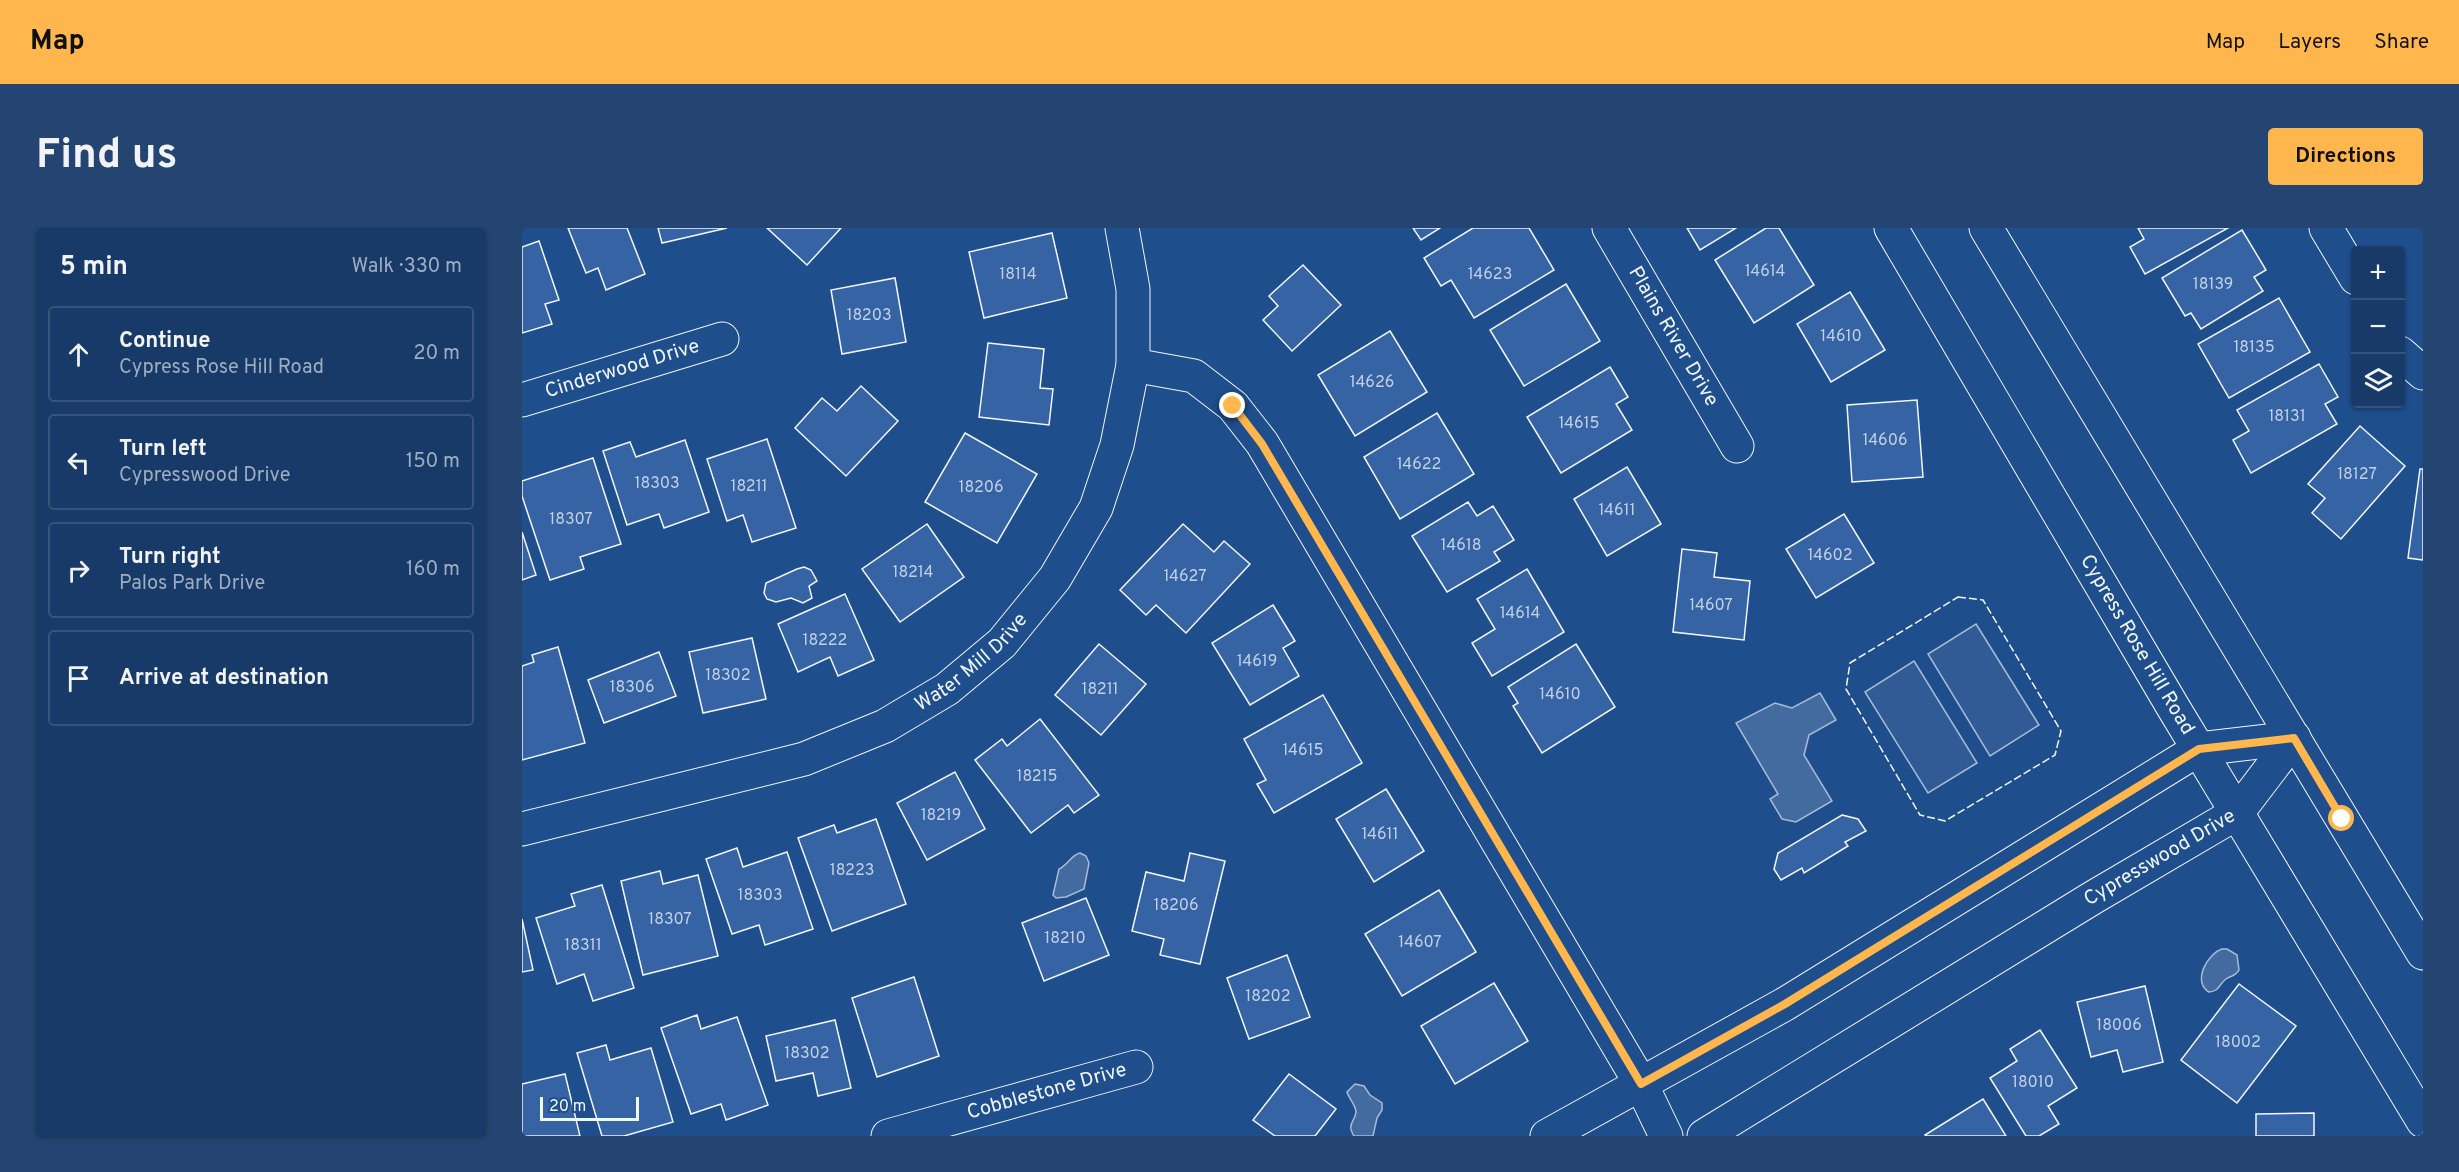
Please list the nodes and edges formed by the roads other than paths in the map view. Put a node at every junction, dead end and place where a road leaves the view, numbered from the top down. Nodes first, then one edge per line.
1 (1122, 228) edge
2 (1609, 228) edge
3 (1891, 228) edge
4 (1986, 228) edge
5 (2326, 228) edge
6 (2351, 271) edge
7 (722, 339) dead end
8 (2401, 354) edge
9 (1133, 364) junction
10 (2423, 373) edge
11 (522, 400) edge
12 (1737, 446) dead end
13 (2294, 738) junction
14 (2199, 749) junction
15 (2237, 813) junction
16 (522, 829) edge
17 (2423, 953) edge
18 (1136, 1067) dead end
19 (1641, 1084) junction
20 (2423, 1121) edge
21 (888, 1136) edge
22 (1547, 1136) edge
23 (1666, 1136) edge
24 (1704, 1136) edge

1 - 9 main road, Water Mill Drive
2 - 12 main road, Plains River Drive
3 - 14 main road, Cypress Rose Hill Road
4 - 13 main road
5 - 6 main road
7 - 11 main road, Cinderwood Drive
8 - 10 main road
9 - 16 main road, Water Mill Drive
9 - 19 main road
13 - 14 main road
13 - 15 main road, Cypresswood Drive
13 - 17 main road
14 - 15 main road, Cypress Rose Hill Road
14 - 19 main road
15 - 20 main road, Cypress Rose Hill Road
15 - 24 main road, Cypresswood Drive
18 - 21 main road, Cobblestone Drive
19 - 22 main road
19 - 23 main road

